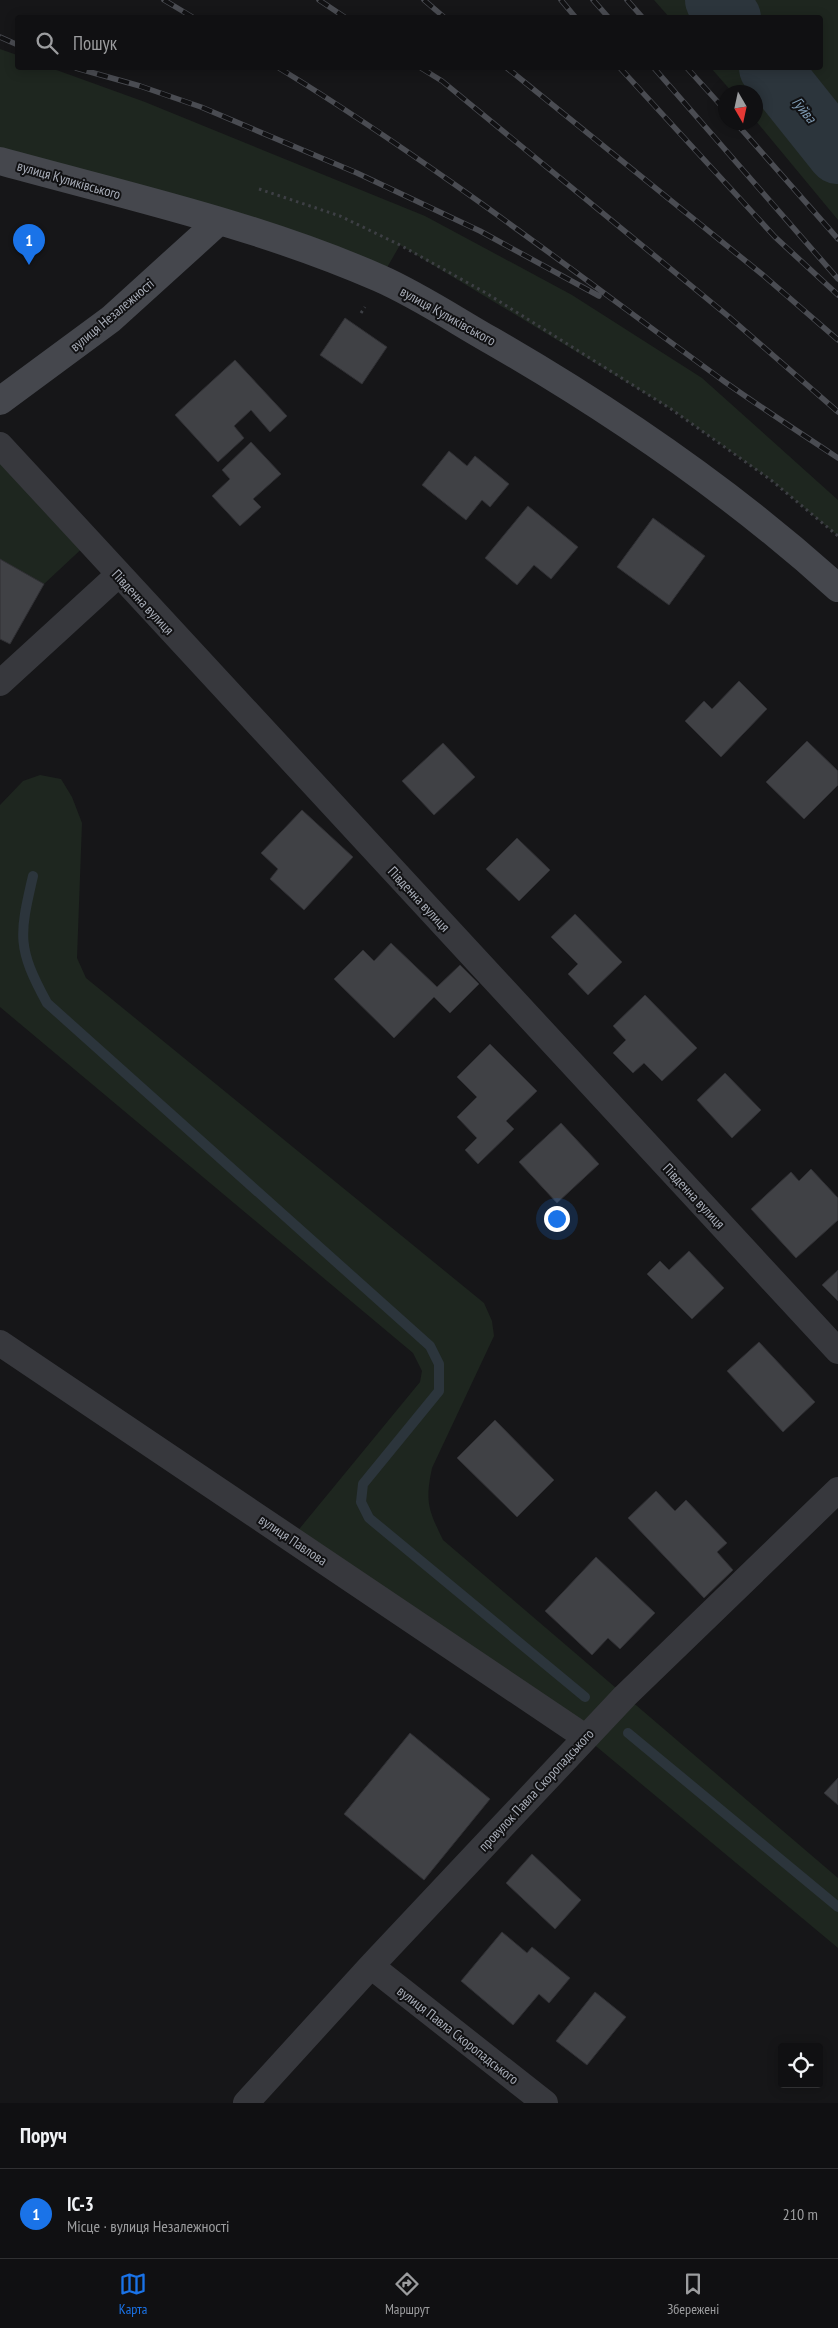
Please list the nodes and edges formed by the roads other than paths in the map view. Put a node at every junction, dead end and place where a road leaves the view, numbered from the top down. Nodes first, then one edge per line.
1 (0, 161) edge
2 (218, 222) junction
3 (0, 401) edge
4 (0, 446) edge
5 (118, 575) junction
6 (838, 588) edge
7 (0, 683) edge
8 (0, 1343) edge
9 (838, 1351) edge
10 (838, 1490) edge
11 (585, 1737) junction
12 (371, 1966) junction
13 (246, 2103) edge
14 (545, 2103) edge

1 - 2 street, вулиця Куликівського
2 - 3 street, вулиця Незалежності
2 - 6 street, вулиця Куликівського
4 - 5 street, Південна вулиця
5 - 7 street
5 - 9 street, Південна вулиця
8 - 11 street, вулиця Павлова
10 - 11 street, провулок Павла Скоропадського
11 - 12 street, провулок Павла Скоропадського
12 - 13 street, провулок Павла Скоропадського
12 - 14 street, вулиця Павла Скоропадського

